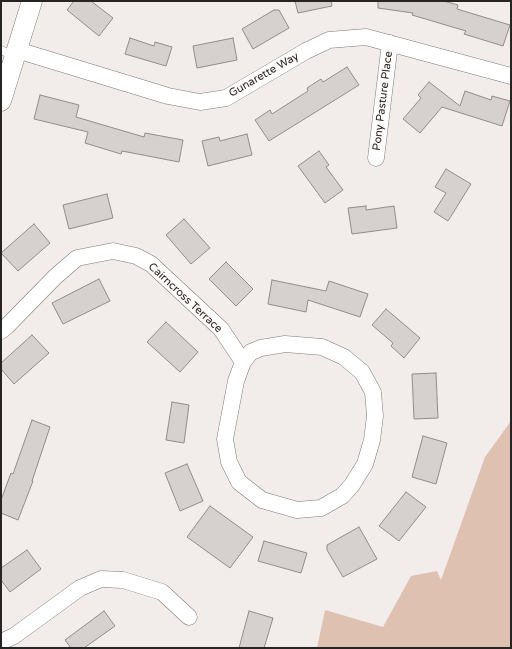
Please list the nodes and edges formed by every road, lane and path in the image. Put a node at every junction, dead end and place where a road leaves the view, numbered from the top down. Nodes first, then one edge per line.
1 (32, 1) edge
2 (390, 43) junction
3 (11, 52) edge
4 (511, 76) edge
5 (1, 101) edge
6 (376, 158) dead end
7 (1, 331) edge
8 (243, 362) junction
9 (189, 617) dead end
10 (1, 642) edge

1 - 3 street
2 - 3 street, Gunarette Way
2 - 4 street, Gunarette Way
2 - 6 street, Pony Pasture Place
3 - 5 street
7 - 8 street, Cairncross Terrace
8 - 8 street
9 - 10 street

